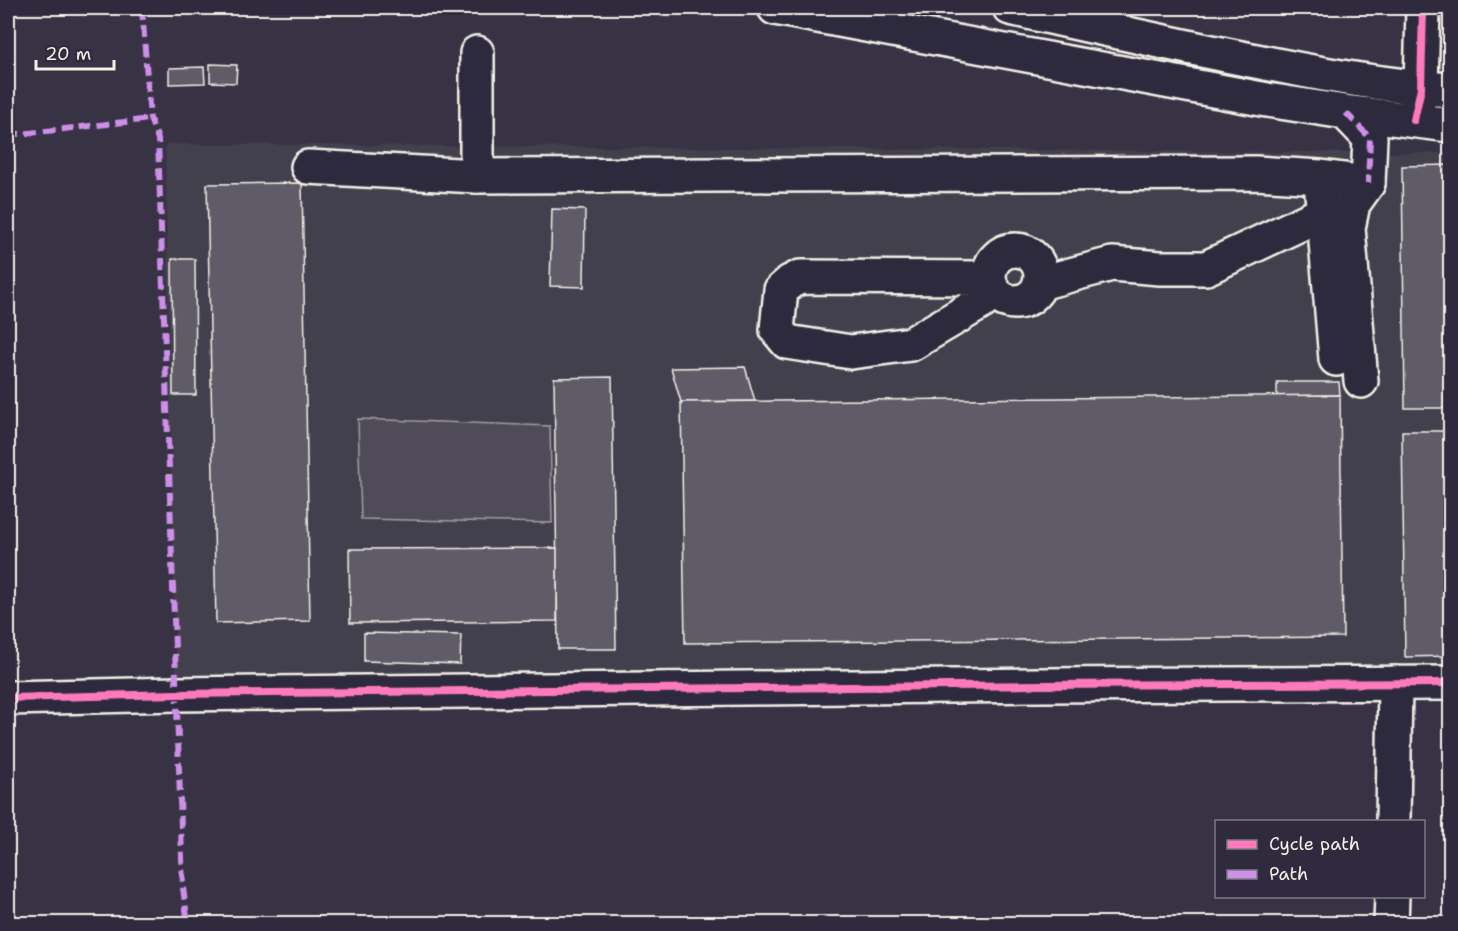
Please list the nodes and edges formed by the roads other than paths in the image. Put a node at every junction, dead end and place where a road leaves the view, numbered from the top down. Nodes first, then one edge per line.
1 (775, 8) edge
2 (1010, 8) edge
3 (1423, 8) edge
4 (477, 53) dead end
5 (1441, 92) edge
6 (1346, 113) junction
7 (1414, 120) junction
8 (1450, 125) edge
9 (308, 167) dead end
10 (477, 176) junction
11 (1322, 177) junction
12 (1368, 183) junction
13 (1323, 213) junction
14 (1040, 283) junction
15 (991, 285) junction
16 (1336, 359) dead end
17 (1361, 381) dead end
18 (1395, 683) junction
19 (1450, 683) edge
20 (8, 698) edge
21 (1393, 820) edge
22 (1392, 898) edge
23 (1391, 924) edge

1 - 6 main road
2 - 5 main road
3 - 5 main road
4 - 10 main road
5 - 7 main road
6 - 7 main road
6 - 12 main road
7 - 8 main road
9 - 10 main road
10 - 11 main road
11 - 12 main road
11 - 13 main road
12 - 17 main road
13 - 14 main road
13 - 16 main road
14 - 15 main road
14 - 15 main road
15 - 15 main road
18 - 19 main road
18 - 20 main road
18 - 21 main road
22 - 23 main road

